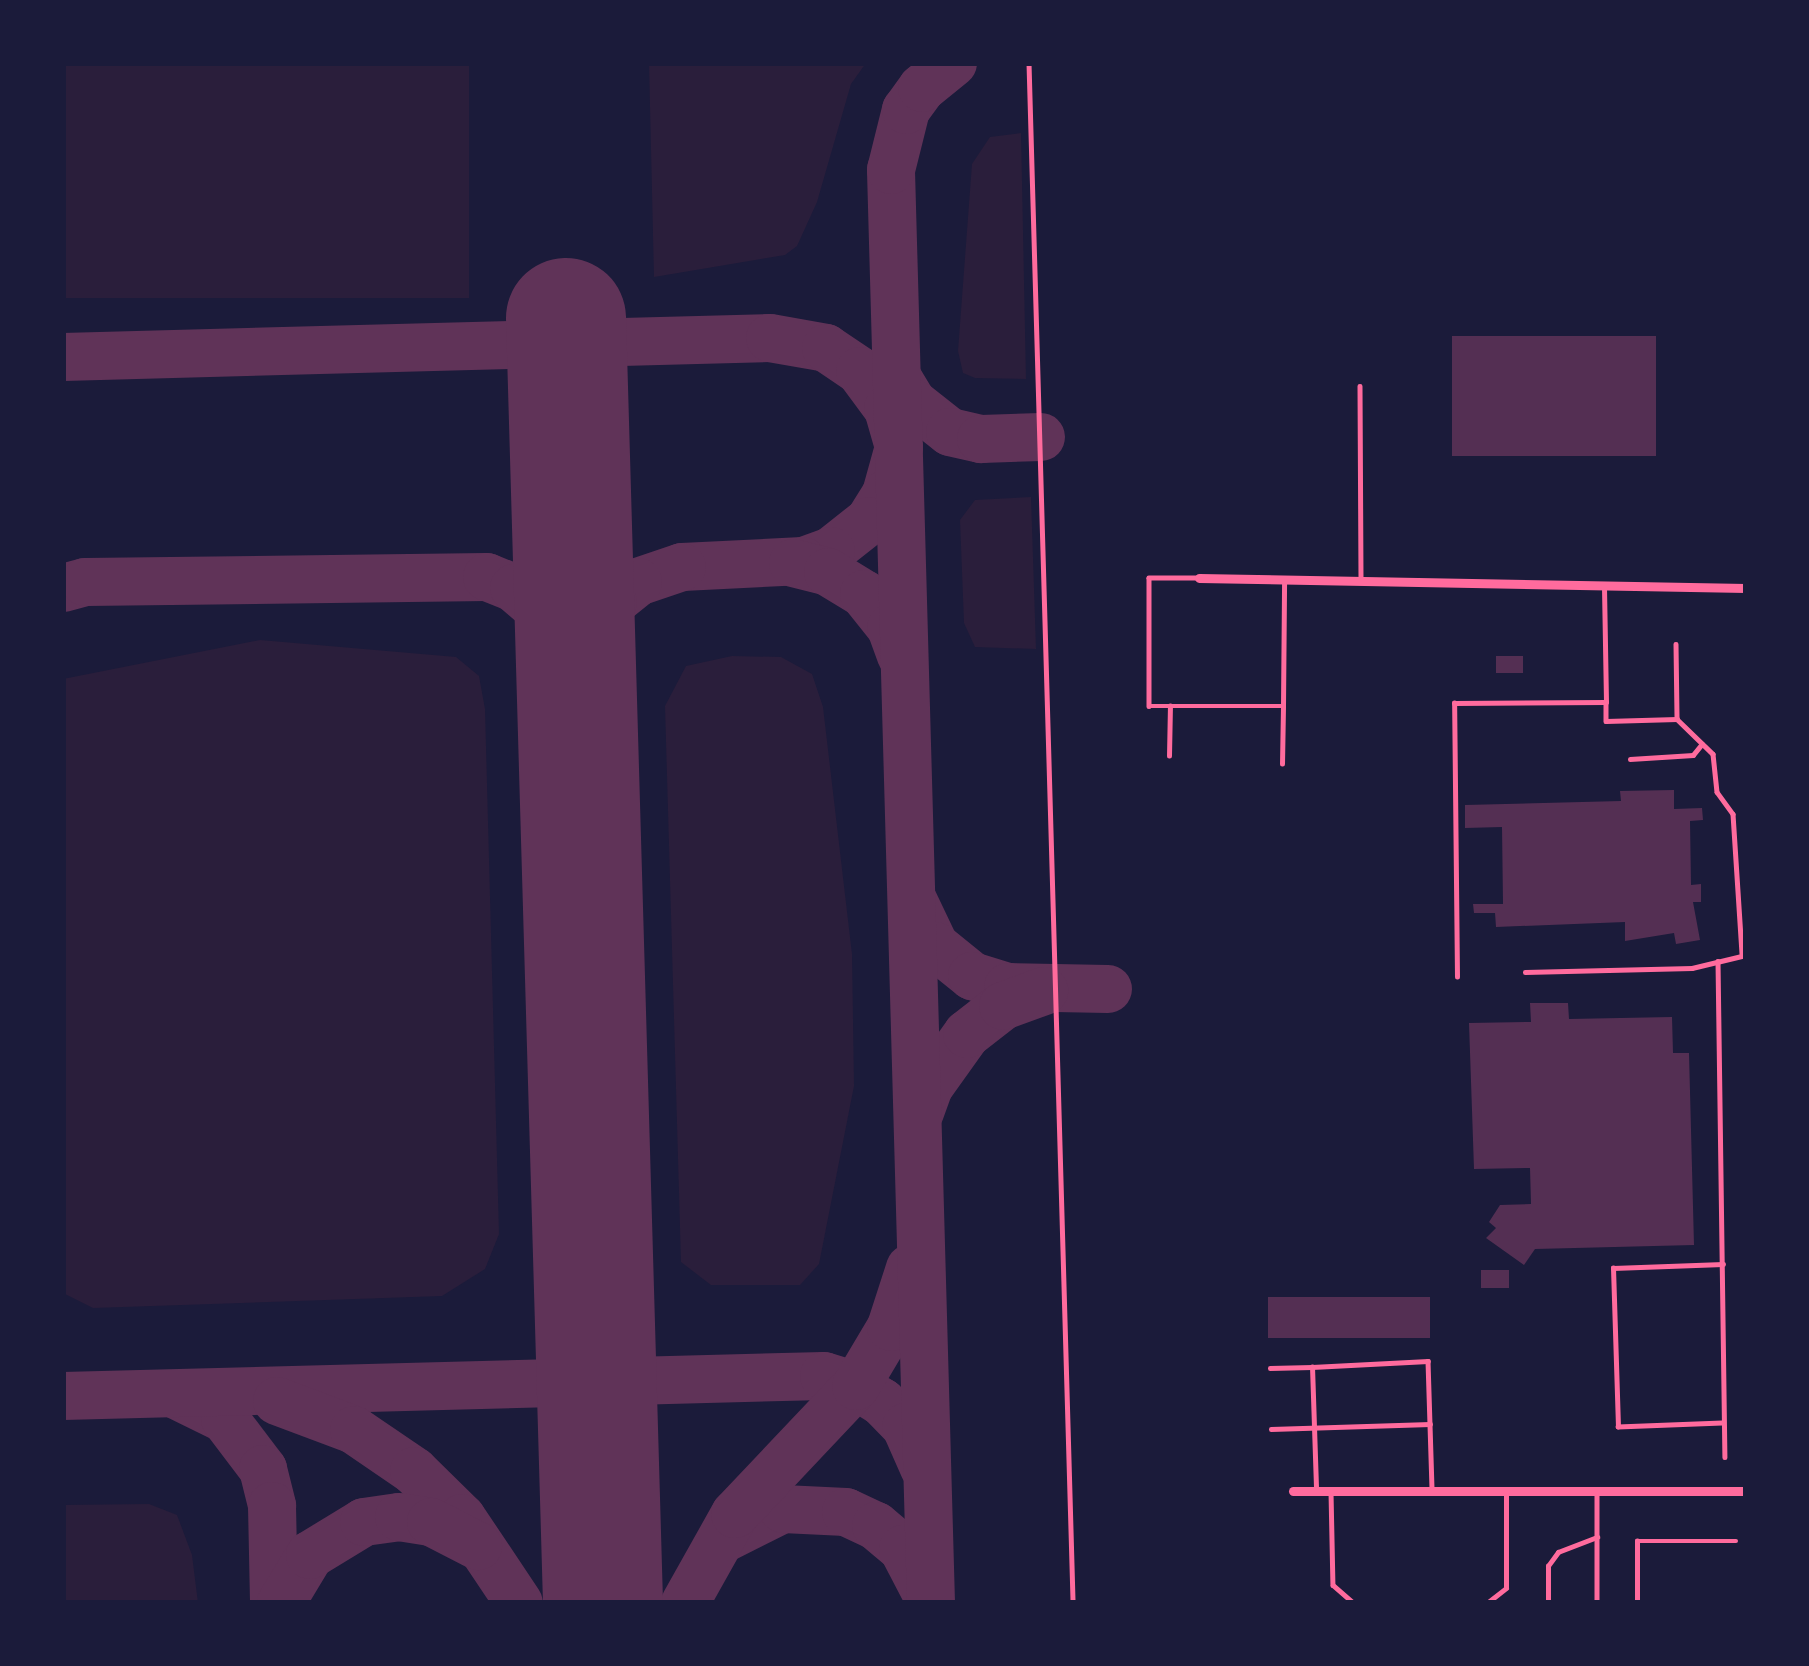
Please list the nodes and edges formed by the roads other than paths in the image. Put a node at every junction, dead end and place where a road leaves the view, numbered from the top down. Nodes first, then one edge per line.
1 (1029, 63) edge
2 (1360, 386) dead end
3 (1199, 578) joint
4 (1284, 580) junction
5 (1360, 581) junction
6 (1604, 586) junction
7 (1746, 589) edge
8 (1676, 644) dead end
9 (1606, 702) junction
10 (1170, 706) junction
11 (1283, 706) junction
12 (1677, 719) junction
13 (1702, 743) junction
14 (1169, 756) dead end
15 (1630, 759) dead end
16 (1282, 764) dead end
17 (1744, 955) edge
18 (1718, 962) junction
19 (1525, 972) dead end
20 (1457, 977) dead end
21 (1723, 1264) junction
22 (1312, 1367) junction
23 (1270, 1368) dead end
24 (1725, 1423) junction
25 (1430, 1424) junction
26 (1314, 1428) junction
27 (1271, 1429) dead end
28 (1725, 1457) dead end
29 (1432, 1490) junction
30 (1506, 1490) junction
31 (1597, 1490) junction
32 (1293, 1491) dead end
33 (1316, 1491) junction
34 (1331, 1491) junction
35 (1746, 1491) edge
36 (1597, 1538) junction
37 (1736, 1540) dead end
38 (1073, 1603) edge
39 (1354, 1603) edge
40 (1487, 1603) edge
41 (1548, 1603) edge
42 (1597, 1603) edge
43 (1637, 1603) edge

1 - 38 lane
2 - 5 lane
3 - 4 street
3 - 10 lane
4 - 5 street
4 - 11 lane
5 - 6 street
6 - 7 street
6 - 9 lane
8 - 12 lane
9 - 12 lane
9 - 20 lane
10 - 11 lane
10 - 14 lane
11 - 16 lane
12 - 13 lane
13 - 15 lane
13 - 17 lane
17 - 18 lane
18 - 19 lane
18 - 21 lane
21 - 24 lane
21 - 24 lane
22 - 23 lane
22 - 25 lane
22 - 26 lane
24 - 28 lane
25 - 26 lane
25 - 29 lane
26 - 27 lane
26 - 33 lane
29 - 30 street
29 - 34 street
30 - 31 street
30 - 40 lane
31 - 35 street
31 - 36 lane
32 - 33 street
33 - 34 street
34 - 39 lane
36 - 41 lane
36 - 42 lane
37 - 43 lane

